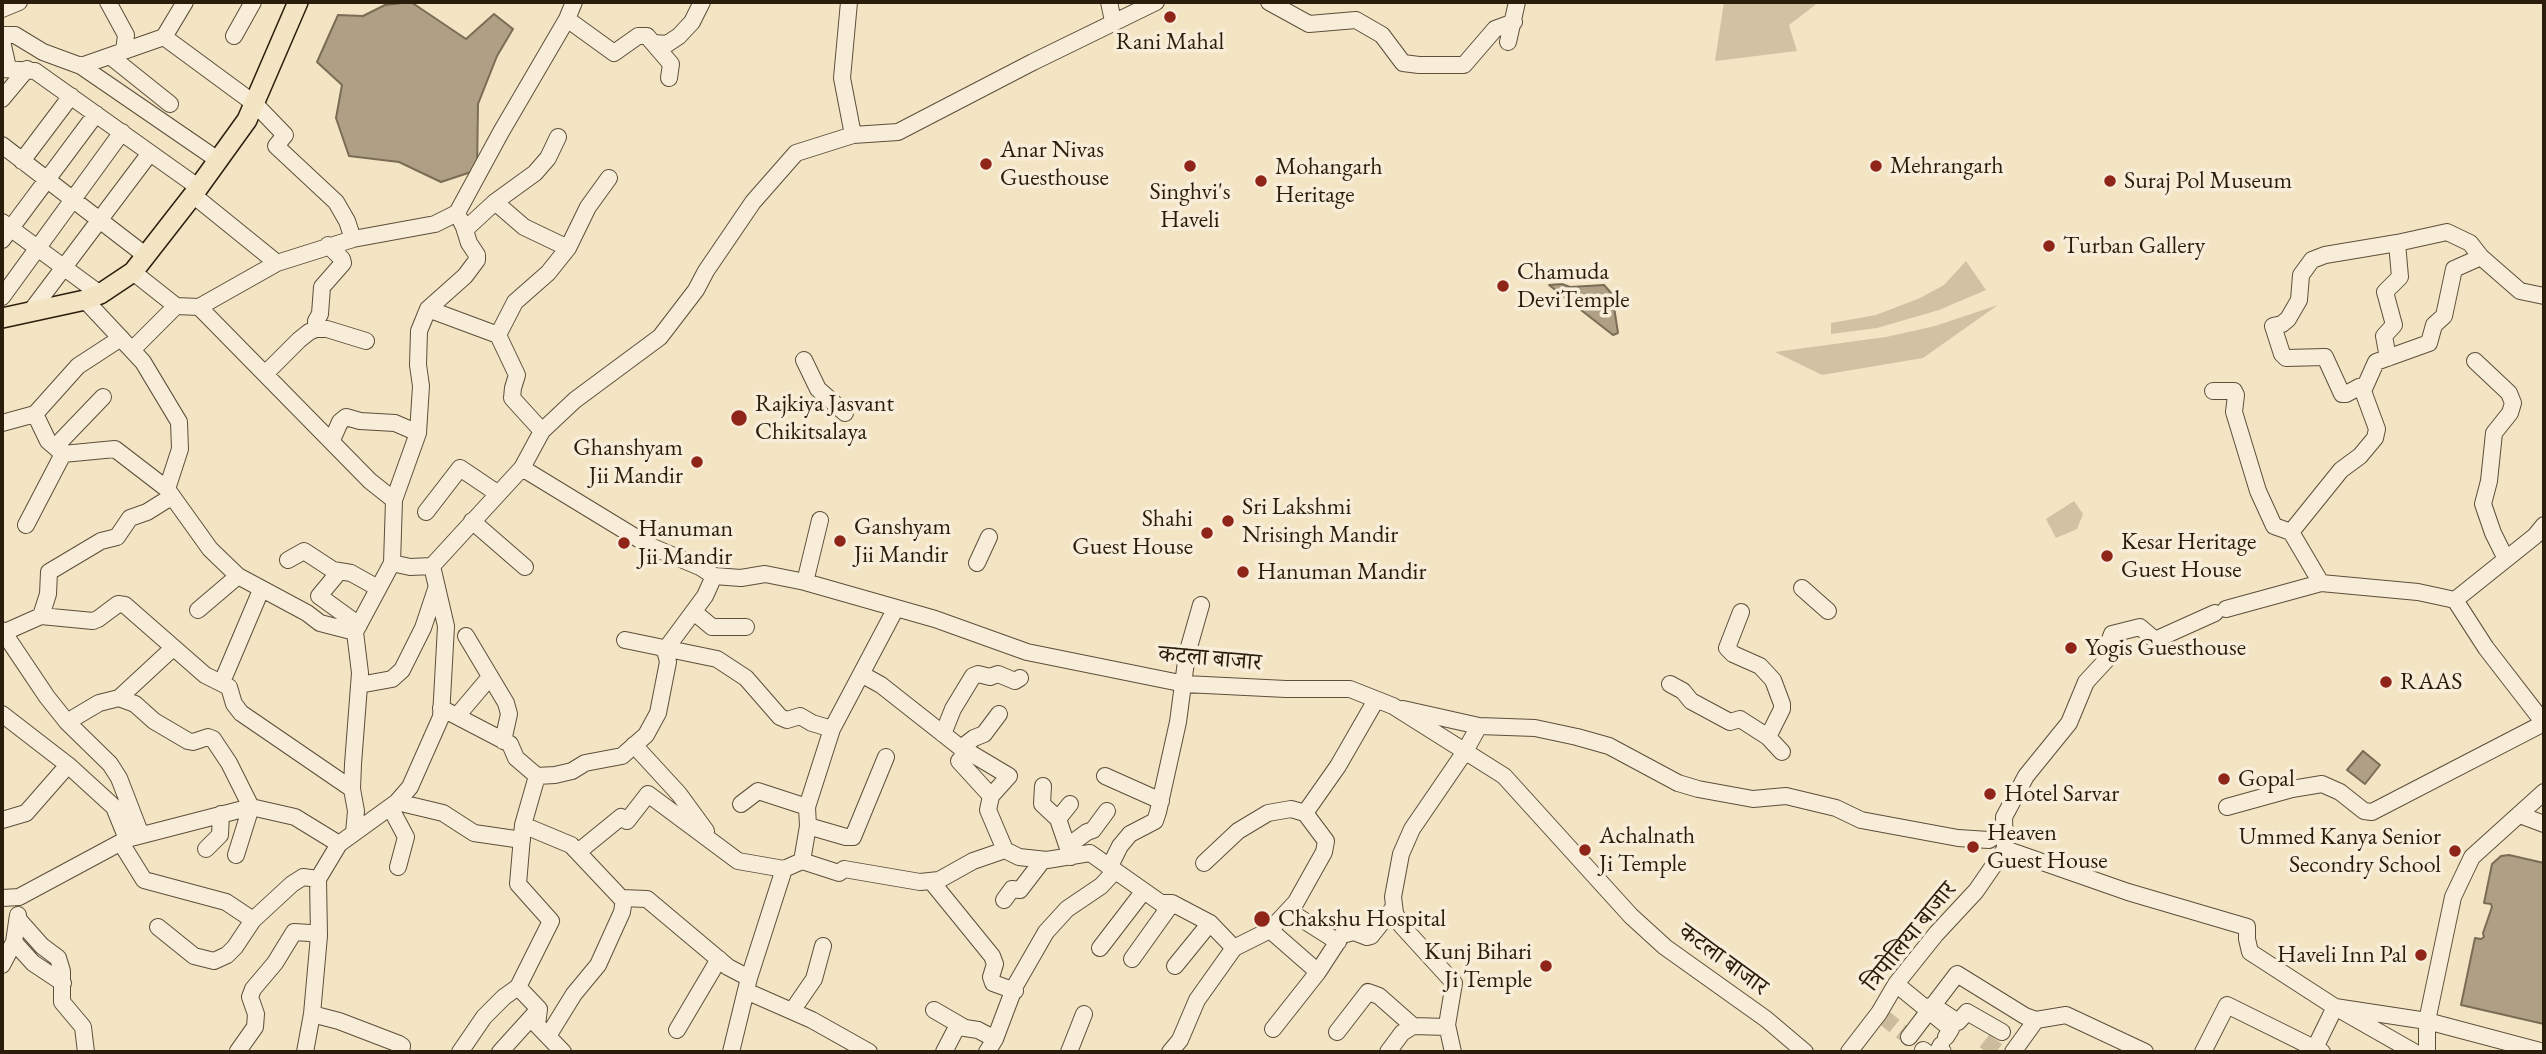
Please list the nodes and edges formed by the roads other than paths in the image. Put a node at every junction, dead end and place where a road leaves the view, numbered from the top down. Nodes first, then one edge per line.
1 (19, 2) edge
2 (108, 2) edge
3 (253, 2) edge
4 (298, 2) edge
5 (574, 2) edge
6 (702, 2) edge
7 (849, 2) edge
8 (1109, 2) edge
9 (1156, 2) edge
10 (1269, 2) edge
11 (1517, 2) edge
12 (177, 5) edge
13 (1292, 7) edge
14 (2, 9) edge
15 (567, 19) junction
16 (1113, 21) junction
17 (1514, 22) junction
18 (2, 34) edge
19 (234, 36) dead end
20 (164, 37) junction
21 (2, 41) edge
22 (1508, 42) dead end
23 (654, 43) junction
24 (117, 53) junction
25 (81, 66) junction
26 (5, 69) edge
27 (27, 69) junction
28 (669, 78) dead end
29 (71, 96) junction
30 (2, 99) edge
31 (170, 104) dead end
32 (255, 104) junction
33 (96, 114) junction
34 (122, 132) junction
35 (853, 135) junction
36 (558, 137) dead end
37 (3, 148) edge
38 (150, 153) junction
39 (218, 160) junction
40 (22, 161) junction
41 (609, 178) dead end
42 (48, 180) junction
43 (196, 191) junction
44 (73, 200) junction
45 (495, 202) junction
46 (99, 220) junction
47 (461, 220) junction
48 (5, 230) edge
49 (353, 239) junction
50 (2398, 243) junction
51 (328, 245) junction
52 (568, 247) junction
53 (37, 248) junction
54 (145, 255) junction
55 (2481, 257) junction
56 (277, 263) junction
57 (63, 266) junction
58 (133, 272) junction
59 (2544, 296) edge
60 (2, 297) edge
61 (92, 297) junction
62 (176, 306) junction
63 (199, 307) junction
64 (428, 309) junction
65 (31, 311) junction
66 (2, 318) edge
67 (316, 329) junction
68 (498, 335) junction
69 (366, 341) dead end
70 (127, 344) junction
71 (2388, 358) junction
72 (804, 360) dead end
73 (2475, 361) dead end
74 (265, 373) junction
75 (2213, 391) dead end
76 (2363, 391) junction
77 (103, 397) dead end
78 (845, 413) dead end
79 (35, 414) junction
80 (2, 423) edge
81 (542, 431) junction
82 (418, 433) junction
83 (332, 440) junction
84 (59, 450) junction
85 (522, 468) junction
86 (169, 493) junction
87 (497, 493) junction
88 (394, 500) junction
89 (426, 512) dead end
90 (820, 520) dead end
91 (472, 521) junction
92 (26, 524) dead end
93 (2544, 525) edge
94 (2291, 532) junction
95 (989, 537) dead end
96 (2506, 559) junction
97 (288, 560) dead end
98 (392, 563) junction
99 (977, 563) dead end
100 (432, 566) junction
101 (524, 567) dead end
102 (339, 572) junction
103 (238, 576) junction
104 (714, 576) junction
105 (805, 582) junction
106 (2321, 583) junction
107 (437, 586) junction
108 (379, 588) junction
109 (1802, 588) dead end
110 (261, 590) junction
111 (2455, 600) junction
112 (1201, 605) dead end
113 (896, 608) junction
114 (198, 610) dead end
115 (1828, 611) dead end
116 (694, 612) junction
117 (1741, 612) dead end
118 (41, 616) junction
119 (746, 626) dead end
120 (357, 628) junction
121 (4, 631) edge
122 (466, 636) dead end
123 (625, 640) dead end
124 (173, 648) junction
125 (665, 650) junction
126 (861, 674) junction
127 (490, 677) junction
128 (1020, 678) dead end
129 (222, 682) junction
130 (1185, 684) junction
131 (1670, 684) dead end
132 (359, 685) junction
133 (119, 698) junction
134 (1376, 700) junction
135 (1394, 706) junction
136 (441, 708) junction
137 (2, 714) edge
138 (999, 714) dead end
139 (457, 716) junction
140 (67, 722) junction
141 (2544, 723) edge
142 (1479, 726) junction
143 (2, 727) edge
144 (21, 727) junction
145 (832, 729) junction
146 (943, 734) junction
147 (1768, 737) junction
148 (503, 741) junction
149 (634, 745) junction
150 (962, 752) junction
151 (1464, 752) junction
152 (1782, 752) dead end
153 (886, 757) dead end
154 (68, 765) junction
155 (537, 776) junction
156 (1105, 776) dead end
157 (1043, 786) dead end
158 (352, 789) junction
159 (2544, 792) edge
160 (991, 796) junction
161 (1161, 801) junction
162 (393, 804) junction
163 (741, 804) dead end
164 (1070, 804) dead end
165 (251, 807) junction
166 (807, 807) junction
167 (2227, 807) dead end
168 (1107, 811) dead end
169 (1305, 813) junction
170 (221, 814) junction
171 (2520, 815) junction
172 (1058, 819) junction
173 (2, 820) edge
174 (2544, 824) edge
175 (807, 826) junction
176 (2005, 829) junction
177 (354, 833) junction
178 (522, 833) junction
179 (130, 839) junction
180 (339, 844) junction
181 (716, 845) junction
182 (206, 849) dead end
183 (2005, 849) junction
184 (1005, 850) junction
185 (1069, 851) junction
186 (578, 852) junction
187 (236, 855) dead end
188 (1043, 860) junction
189 (802, 861) junction
190 (1204, 863) dead end
191 (398, 867) dead end
192 (784, 869) junction
193 (1112, 870) junction
194 (318, 879) junction
195 (931, 881) junction
196 (1143, 891) junction
197 (19, 897) junction
198 (2, 898) edge
199 (624, 899) junction
200 (1004, 900) dead end
201 (1172, 903) junction
202 (1394, 907) junction
203 (1289, 911) junction
204 (18, 919) junction
205 (253, 920) junction
206 (1210, 923) junction
207 (159, 927) dead end
208 (1270, 930) junction
209 (319, 936) junction
210 (14, 942) junction
211 (1338, 942) junction
212 (822, 946) dead end
213 (1100, 948) dead end
214 (1234, 948) junction
215 (719, 959) junction
216 (1132, 959) dead end
217 (2, 965) edge
218 (1175, 966) dead end
219 (1318, 972) junction
220 (62, 983) junction
221 (748, 984) junction
222 (1896, 984) junction
223 (518, 987) junction
224 (1015, 991) junction
225 (1930, 1007) junction
226 (2335, 1007) junction
227 (539, 1009) junction
228 (934, 1010) dead end
229 (792, 1011) junction
230 (2017, 1011) junction
231 (312, 1014) junction
232 (1084, 1014) dead end
233 (2036, 1020) junction
234 (2427, 1021) junction
235 (958, 1024) junction
236 (1413, 1026) junction
237 (1447, 1027) junction
238 (1273, 1029) dead end
239 (677, 1030) dead end
240 (1337, 1032) dead end
241 (548, 1036) junction
242 (1948, 1037) edge
243 (1915, 1043) edge
244 (992, 1048) edge
245 (239, 1051) edge
246 (2317, 1051) edge
247 (86, 1052) edge
248 (305, 1052) edge
249 (401, 1052) edge
250 (460, 1052) edge
251 (500, 1052) edge
252 (562, 1052) edge
253 (731, 1052) edge
254 (869, 1052) edge
255 (944, 1052) edge
256 (1069, 1052) edge
257 (1170, 1052) edge
258 (1388, 1052) edge
259 (1454, 1052) edge
260 (1805, 1052) edge
261 (1849, 1052) edge
262 (2013, 1052) edge
263 (2145, 1052) edge
264 (2203, 1052) edge
265 (2414, 1052) edge
266 (2427, 1052) edge
267 (2544, 1052) edge

1 - 14 street
2 - 24 street
3 - 19 street
4 - 32 main road
5 - 15 street
6 - 23 street
7 - 35 street
8 - 16 street
9 - 16 street
10 - 13 street
11 - 17 street
12 - 20 street
13 - 17 street
15 - 23 street
15 - 47 street
16 - 35 street
17 - 22 street
18 - 25 street
20 - 24 street
20 - 32 street
21 - 26 street
23 - 28 street
24 - 25 street
24 - 31 street
25 - 39 street
26 - 27 street
27 - 29 street
27 - 30 street
29 - 33 street
29 - 40 street
32 - 39 main road
32 - 49 street
33 - 34 street
33 - 42 street
34 - 38 street
34 - 44 street
35 - 81 street
36 - 45 street
37 - 40 street
38 - 43 street
38 - 46 street
39 - 43 main road
40 - 42 street
41 - 52 street
42 - 44 street
42 - 48 street
43 - 54 main road
43 - 56 street
44 - 46 street
44 - 53 street
45 - 47 street
45 - 52 street
46 - 54 street
46 - 57 street
47 - 49 street
47 - 64 street
48 - 53 street
49 - 51 street
50 - 55 street
50 - 71 street
50 - 76 street
51 - 56 street
51 - 67 street
52 - 68 street
53 - 57 street
53 - 60 street
54 - 58 main road
55 - 59 street
55 - 71 street
56 - 63 street
57 - 61 street
57 - 65 street
58 - 61 main road
58 - 62 street
61 - 65 main road
61 - 70 street
62 - 63 street
62 - 70 street
63 - 74 street
64 - 68 street
64 - 82 street
65 - 66 main road
67 - 69 street
67 - 74 street
68 - 81 street
70 - 79 street
70 - 86 street
71 - 76 street
72 - 78 street
73 - 96 street
74 - 83 street
75 - 94 street
76 - 94 street
77 - 84 street
79 - 80 street
79 - 84 street
81 - 85 street
82 - 83 street
82 - 88 street
83 - 88 street
84 - 86 street
84 - 92 street
85 - 87 street
85 - 104 street, कटला बाजार
86 - 103 street
86 - 118 street
87 - 89 street
87 - 91 street
88 - 98 street
90 - 105 street
91 - 100 street
91 - 101 street
93 - 96 street
94 - 106 street
95 - 99 street
96 - 111 street
97 - 102 street
98 - 100 street
98 - 108 street
100 - 107 street
102 - 108 street
102 - 120 street
103 - 110 street
103 - 114 street
104 - 105 street, कटला बाजार
104 - 116 street
105 - 113 street, कटला बाजार
106 - 111 street
106 - 176 street
107 - 132 street
107 - 136 street
108 - 120 street
109 - 115 street
110 - 120 street
110 - 129 street
111 - 141 street
112 - 130 street
113 - 126 street
113 - 130 street, कटला बाजार
116 - 119 street
116 - 125 street
117 - 147 street
118 - 121 street
118 - 124 street
120 - 132 street
121 - 140 street
122 - 127 street
123 - 125 street
124 - 129 street
124 - 133 street
125 - 145 street
125 - 149 street
126 - 145 street
126 - 146 street
127 - 139 street
127 - 148 street
128 - 146 street
129 - 158 street
130 - 134 street, कटला बाजार
130 - 161 street
131 - 147 street
132 - 158 street
133 - 140 street
133 - 165 street
134 - 135 street, कटला बाजार
134 - 169 street
135 - 142 street
135 - 151 street, कटला बाजार
136 - 139 street
136 - 162 street
137 - 144 street
138 - 150 street
139 - 148 street
140 - 179 street
141 - 167 street
142 - 151 street
142 - 176 street
143 - 144 street
144 - 154 street
145 - 166 street
146 - 150 street
147 - 152 street
148 - 155 street
149 - 155 street
149 - 181 street
150 - 160 street
150 - 160 street
151 - 202 street
151 - 260 street, कटला बाजार
153 - 175 street
154 - 173 street
154 - 179 street
155 - 178 street
156 - 161 street
157 - 172 street
158 - 177 street
159 - 171 street
160 - 184 street
161 - 193 street
162 - 177 street
162 - 178 street
162 - 191 street
163 - 166 street
164 - 172 street
165 - 170 street
165 - 180 street
165 - 187 street
166 - 175 street
168 - 185 street
169 - 190 street
169 - 203 street
170 - 179 street
170 - 182 street
171 - 174 street
171 - 234 street
172 - 185 street
175 - 189 street
176 - 183 street
177 - 180 street
178 - 186 street
178 - 223 street
179 - 197 street
179 - 205 street
180 - 194 street
181 - 186 street
181 - 192 street
183 - 222 street, त्रिपोलिया बाजार
183 - 226 street
184 - 188 street
184 - 195 street
185 - 188 street
185 - 193 street
186 - 199 street
188 - 200 street
189 - 192 street
189 - 195 street
192 - 221 street
193 - 196 street
193 - 224 street
194 - 205 street
194 - 209 street
195 - 224 street
196 - 201 street
196 - 213 street
197 - 198 street
197 - 204 street
199 - 215 street
199 - 241 street
201 - 206 street
201 - 216 street
202 - 211 street
202 - 237 street
203 - 208 street
203 - 211 street
204 - 210 street
204 - 220 street
205 - 207 street
206 - 214 street
206 - 218 street
208 - 214 street
208 - 219 street
209 - 231 street
209 - 245 street
210 - 217 street
210 - 220 street
211 - 219 street
212 - 229 street
214 - 257 street
215 - 221 street
215 - 239 street
219 - 238 street
220 - 247 street
221 - 229 street
221 - 253 street
222 - 225 street
222 - 261 street, त्रिपोलिया बाजार
223 - 227 street
223 - 250 street
224 - 244 street
225 - 230 street
225 - 242 street
225 - 243 street
226 - 234 street
226 - 246 street
226 - 265 street
227 - 241 street
227 - 251 street
228 - 235 street
229 - 254 street
230 - 233 street
230 - 242 street
231 - 248 street
231 - 249 street
232 - 256 street
233 - 262 street
233 - 263 street
234 - 266 street
234 - 267 street
235 - 244 street
235 - 255 street
236 - 237 street
236 - 240 street
236 - 258 street
237 - 259 street
241 - 252 street
246 - 264 street

